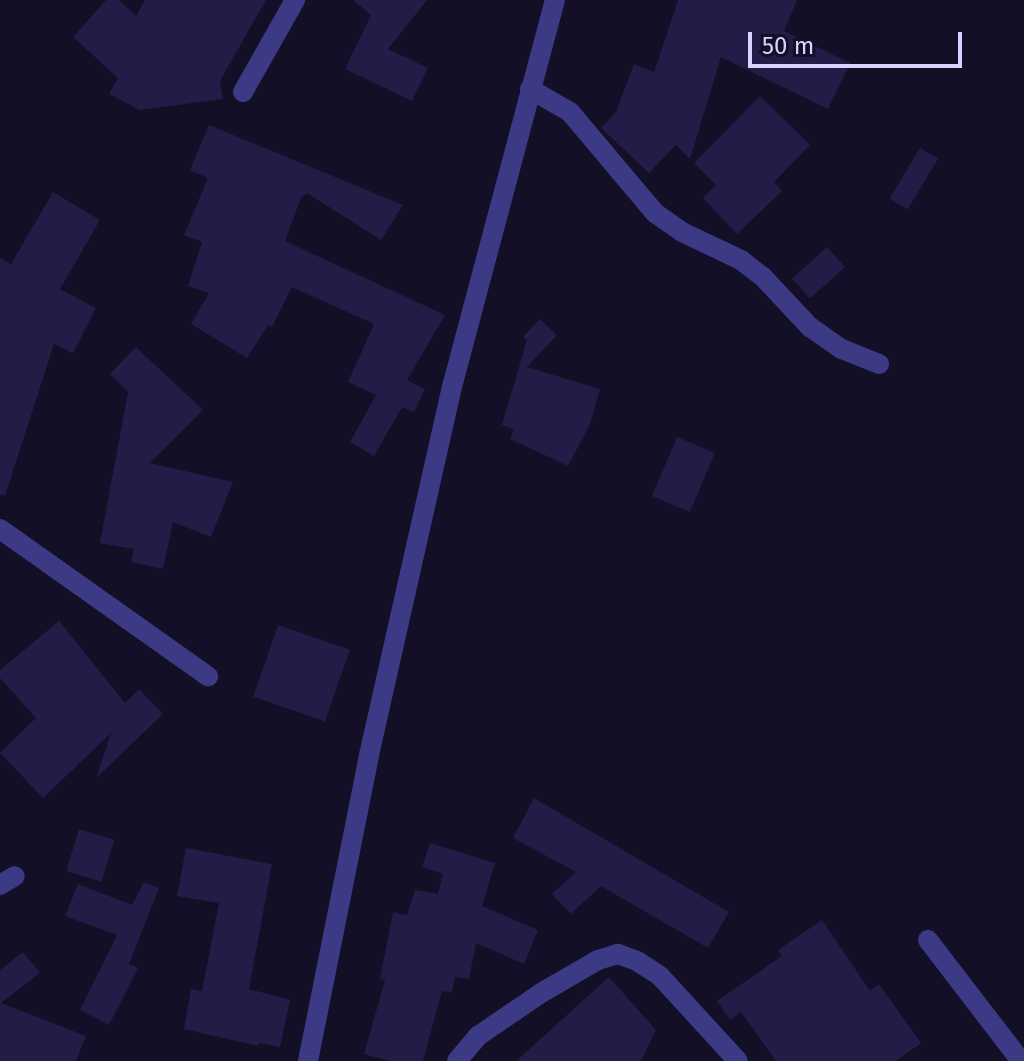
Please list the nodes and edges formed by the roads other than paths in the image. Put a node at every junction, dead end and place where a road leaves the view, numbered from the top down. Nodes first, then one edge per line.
1 (295, 0) edge
2 (555, 0) edge
3 (530, 89) junction
4 (243, 92) dead end
5 (879, 364) dead end
6 (0, 529) edge
7 (208, 676) dead end
8 (928, 940) dead end
9 (308, 1061) edge
10 (457, 1061) edge
11 (738, 1061) edge
12 (1021, 1061) edge

1 - 4 street
2 - 3 street
3 - 5 street
3 - 9 street
6 - 7 street
8 - 12 street
10 - 11 street

